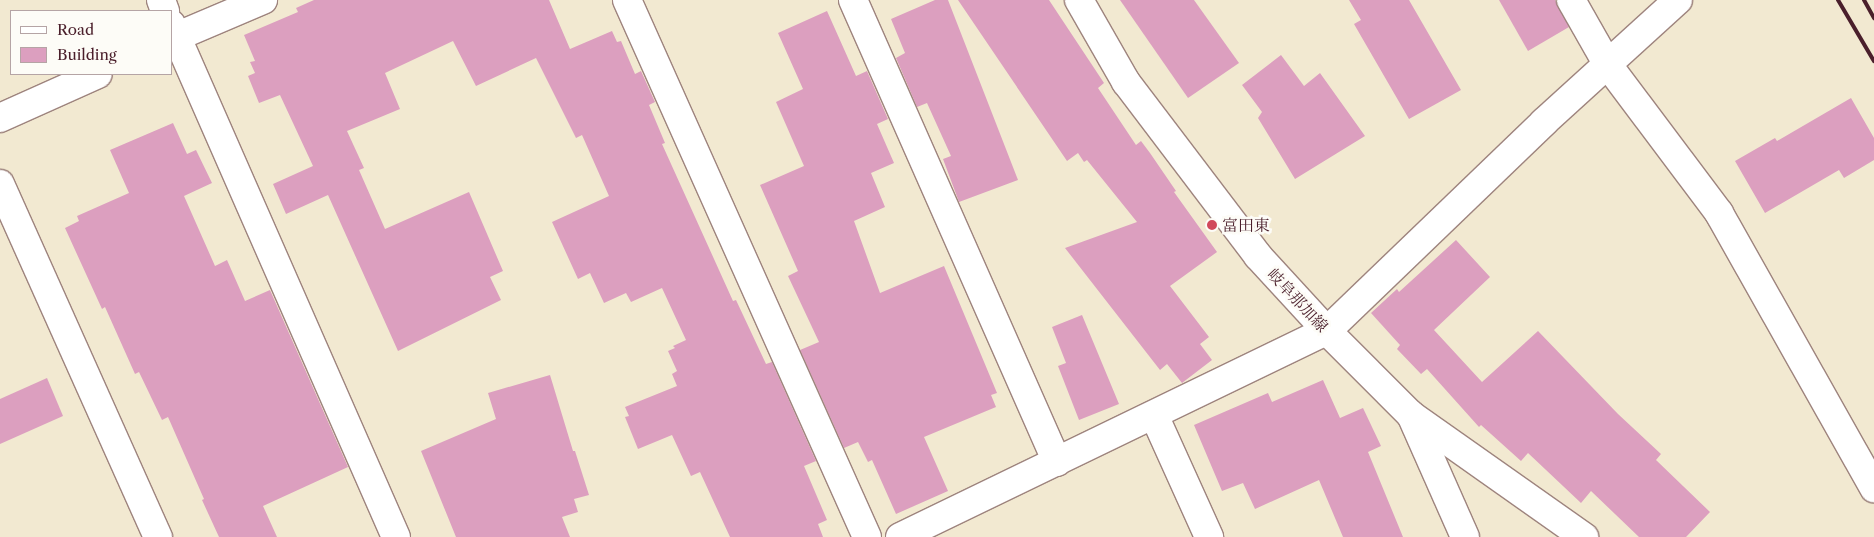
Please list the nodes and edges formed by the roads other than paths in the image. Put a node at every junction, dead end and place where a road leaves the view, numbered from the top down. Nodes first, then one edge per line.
1 (263, 0) edge
2 (627, 0) edge
3 (853, 0) edge
4 (1079, 0) edge
5 (1572, 0) edge
6 (1678, 0) edge
7 (173, 34) edge
8 (1608, 65) junction
9 (96, 75) edge
10 (0, 118) edge
11 (0, 184) edge
12 (1327, 331) junction
13 (1154, 415) junction
14 (1412, 415) junction
15 (1057, 462) junction
16 (1874, 488) edge
17 (158, 537) edge
18 (396, 537) edge
19 (867, 537) edge
20 (900, 537) edge
21 (1208, 537) edge
22 (1465, 537) edge
23 (1584, 537) edge

1 - 7 street
2 - 19 street
3 - 15 street
4 - 12 street, 岐阜那加線
5 - 8 street
6 - 8 street
7 - 18 street
8 - 12 street
8 - 16 street
9 - 10 street
11 - 17 street
12 - 13 street
12 - 14 street, 岐阜那加線
13 - 15 street
13 - 21 street
14 - 22 street
14 - 23 street, 岐阜那加線
15 - 20 street

